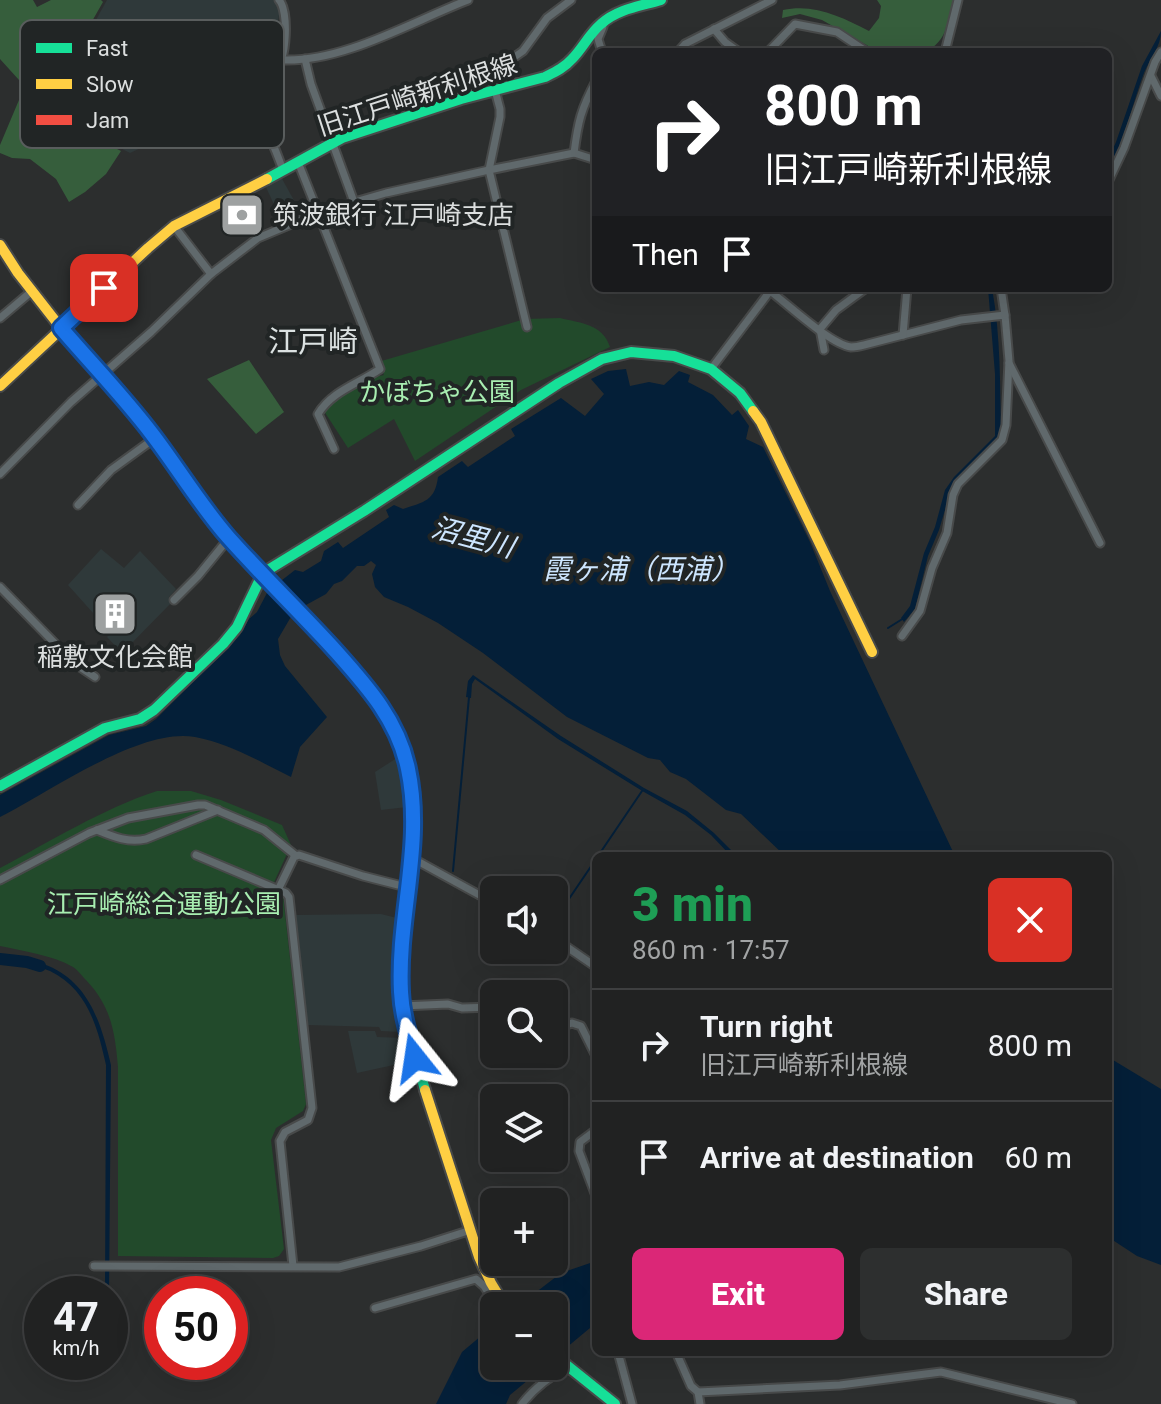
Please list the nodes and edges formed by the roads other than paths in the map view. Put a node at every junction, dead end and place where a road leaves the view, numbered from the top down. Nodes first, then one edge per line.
1 (279, 0) edge
2 (468, 0) edge
3 (571, 0) edge
4 (661, 0) edge
5 (772, 0) edge
6 (958, 0) edge
7 (601, 23) junction
8 (714, 29) junction
9 (284, 45) edge
10 (601, 48) edge
11 (682, 48) edge
12 (733, 48) edge
13 (772, 48) edge
14 (861, 48) edge
15 (946, 48) edge
16 (1161, 52) edge
17 (305, 59) junction
18 (284, 60) edge
19 (1151, 76) junction
20 (592, 89) edge
21 (495, 90) junction
22 (1161, 96) edge
23 (461, 99) junction
24 (332, 142) junction
25 (274, 148) edge
26 (574, 153) junction
27 (592, 159) edge
28 (298, 162) junction
29 (283, 170) junction
30 (489, 170) junction
31 (1112, 175) edge
32 (354, 202) junction
33 (320, 212) junction
34 (174, 226) junction
35 (0, 245) edge
36 (211, 274) junction
37 (32, 291) junction
38 (766, 292) edge
39 (772, 292) edge
40 (861, 292) edge
41 (907, 292) edge
42 (1002, 292) edge
43 (1005, 315) junction
44 (0, 318) edge
45 (527, 327) dead end
46 (61, 328) junction
47 (820, 329) junction
48 (903, 335) junction
49 (824, 350) dead end
50 (1009, 361) junction
51 (711, 369) junction
52 (101, 375) junction
53 (0, 386) edge
54 (155, 438) junction
55 (334, 449) dead end
56 (0, 474) edge
57 (78, 505) dead end
58 (229, 538) junction
59 (1100, 543) dead end
60 (265, 575) junction
61 (0, 587) edge
62 (174, 600) dead end
63 (902, 636) dead end
64 (872, 652) dead end
65 (95, 677) dead end
66 (0, 786) edge
67 (218, 810) junction
68 (97, 830) junction
69 (196, 855) dead end
70 (295, 855) junction
71 (413, 860) junction
72 (0, 880) edge
73 (410, 888) junction
74 (278, 890) junction
75 (480, 895) edge
76 (568, 948) edge
77 (592, 964) edge
78 (402, 1006) junction
79 (480, 1007) edge
80 (568, 1024) edge
81 (592, 1046) edge
82 (592, 1133) edge
83 (592, 1185) edge
84 (471, 1230) junction
85 (94, 1266) dead end
86 (293, 1266) junction
87 (488, 1292) edge
88 (497, 1292) edge
89 (375, 1308) dead end
90 (619, 1356) edge
91 (678, 1356) edge
92 (568, 1367) edge
93 (545, 1380) edge
94 (698, 1392) junction
95 (522, 1404) edge
96 (615, 1404) edge
97 (632, 1404) edge
98 (700, 1404) edge
99 (1072, 1404) edge

1 - 9 street
2 - 17 street
3 - 23 street
4 - 7 street, 旧江戸崎新利根線
5 - 8 street
6 - 15 street
7 - 10 street
7 - 21 street, 旧江戸崎新利根線
8 - 11 street
8 - 12 street
13 - 14 street
16 - 19 street
17 - 18 street
17 - 24 street
19 - 22 street
19 - 31 street
20 - 26 street
21 - 23 street, 旧江戸崎新利根線
21 - 30 street
23 - 24 street, 旧江戸崎新利根線
24 - 28 street, 旧江戸崎新利根線
24 - 32 street
25 - 29 street
26 - 27 street
26 - 30 street
28 - 29 street, 旧江戸崎新利根線
28 - 33 street
29 - 34 street, 旧江戸崎新利根線
30 - 32 street
30 - 45 street
32 - 33 street
33 - 36 street
33 - 55 street
34 - 36 street
34 - 46 street, 旧江戸崎新利根線
35 - 37 street
36 - 52 street
37 - 44 street
37 - 46 street
38 - 51 street
39 - 47 street
40 - 47 street
41 - 48 street
42 - 43 street
43 - 48 street
43 - 50 street
46 - 52 street
46 - 53 street, 旧江戸崎新利根線
47 - 48 street
47 - 49 street
50 - 59 street
50 - 63 street
51 - 60 street
51 - 64 street
52 - 54 street
52 - 56 street
54 - 57 street
54 - 58 street
58 - 60 street
58 - 62 street
60 - 66 street
60 - 71 street
61 - 65 street
67 - 68 street
67 - 68 street
67 - 70 street
68 - 72 street
69 - 74 street
70 - 73 street
70 - 74 street
71 - 73 street
71 - 75 street
73 - 78 street
74 - 86 street
76 - 77 street
78 - 79 street
78 - 84 street
80 - 81 street
82 - 83 street
84 - 86 street
84 - 88 street
85 - 86 street
87 - 89 street
90 - 97 street
91 - 94 street
92 - 96 street
93 - 95 street
94 - 98 street
94 - 99 street

